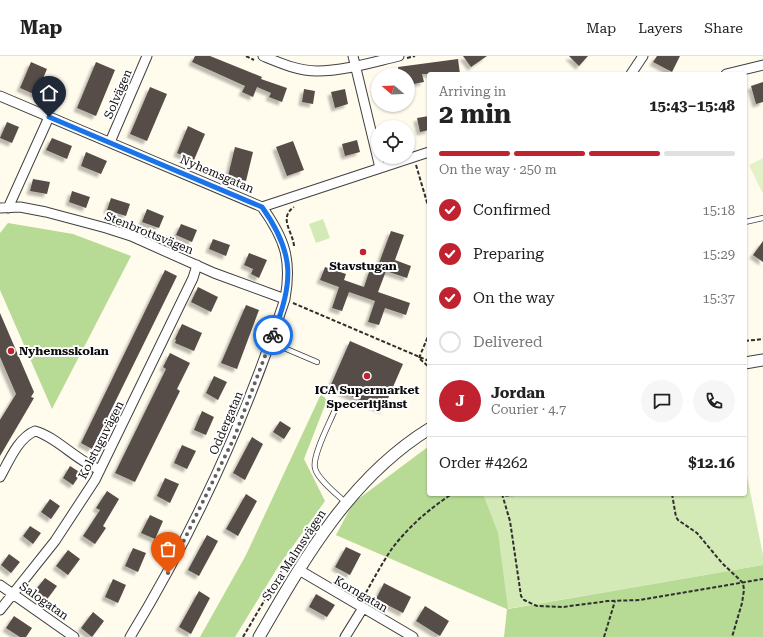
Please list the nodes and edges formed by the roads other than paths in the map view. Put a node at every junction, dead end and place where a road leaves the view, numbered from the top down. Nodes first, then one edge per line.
1 (147, 56) edge
2 (642, 56) edge
3 (400, 58) edge
4 (261, 59) edge
5 (354, 61) edge
6 (763, 65) edge
7 (632, 72) edge
8 (734, 72) edge
9 (0, 96) edge
10 (49, 117) junction
11 (110, 142) junction
12 (426, 156) edge
13 (380, 168) junction
14 (262, 207) junction
15 (4, 208) edge
16 (763, 218) edge
17 (747, 222) edge
18 (197, 265) junction
19 (285, 299) junction
20 (270, 342) junction
21 (763, 360) edge
22 (317, 362) dead end
23 (747, 363) edge
24 (334, 412) dead end
25 (427, 430) edge
26 (100, 470) junction
27 (0, 476) edge
28 (346, 502) junction
29 (299, 570) junction
30 (0, 585) edge
31 (13, 594) junction
32 (363, 608) junction
33 (0, 610) edge
34 (74, 637) edge
35 (130, 637) edge
36 (259, 637) edge
37 (345, 637) edge
38 (413, 637) edge

1 - 11 street, Solvägen
2 - 7 street
3 - 5 street
4 - 5 street
5 - 13 street
6 - 8 street
9 - 10 street, Nyhemsgatan
10 - 11 street, Nyhemsgatan
10 - 15 street
11 - 14 street, Nyhemsgatan
12 - 13 street, Nyhemsgatan
13 - 14 street, Nyhemsgatan
14 - 19 street, Oddergatan
15 - 18 street, Stenbrottsvägen
16 - 17 lane
18 - 19 street, Stenbrottsvägen
18 - 26 street, Kolstuguvägen
19 - 20 street, Oddergatan
20 - 22 lane
20 - 35 street, Oddergatan
21 - 23 street
24 - 28 lane
25 - 28 street, Stora Malmsvägen
26 - 27 street
26 - 31 street, Kolstuguvägen
28 - 29 street, Stora Malmsvägen
29 - 32 street, Korngatan
29 - 36 street, Stora Malmsvägen
30 - 31 street, Salogatan
31 - 33 street, Kolstuguvägen
31 - 34 street, Salogatan
32 - 37 street
32 - 38 street, Korngatan

